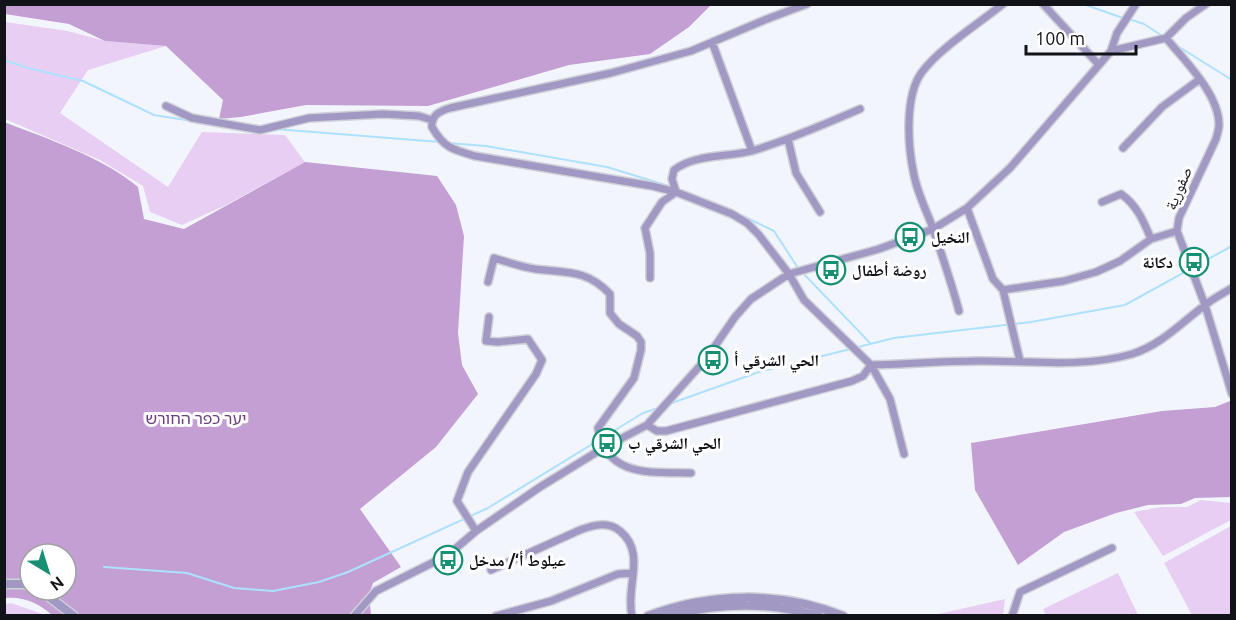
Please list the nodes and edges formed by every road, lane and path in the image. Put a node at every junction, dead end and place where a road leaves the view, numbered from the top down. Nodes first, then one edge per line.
1 (807, 4) edge
2 (1003, 4) edge
3 (1043, 4) edge
4 (1136, 4) edge
5 (1206, 4) edge
6 (1197, 8) edge
7 (1166, 38) junction
8 (712, 42) junction
9 (1111, 51) junction
10 (1099, 65) junction
11 (1200, 79) junction
12 (165, 106) dead end
13 (860, 109) dead end
14 (432, 120) junction
15 (788, 139) junction
16 (1123, 148) dead end
17 (752, 151) junction
18 (676, 192) junction
19 (1102, 202) dead end
20 (967, 208) junction
21 (820, 212) dead end
22 (933, 229) junction
23 (1177, 231) junction
24 (1151, 238) junction
25 (789, 274) junction
26 (650, 278) dead end
27 (488, 282) dead end
28 (1232, 288) edge
29 (1003, 290) junction
30 (1205, 305) junction
31 (959, 311) dead end
32 (489, 317) dead end
33 (1020, 361) junction
34 (871, 365) junction
35 (1232, 394) edge
36 (647, 425) junction
37 (604, 447) junction
38 (904, 454) dead end
39 (691, 473) dead end
40 (476, 531) junction
41 (1112, 548) dead end
42 (491, 570) dead end
43 (633, 573) junction
44 (374, 593) junction
45 (56, 602) edge
46 (74, 615) edge
47 (354, 615) edge
48 (359, 615) edge
49 (496, 615) edge
50 (632, 615) edge
51 (648, 615) edge
52 (669, 615) edge
53 (819, 615) edge
54 (843, 615) edge
55 (1012, 615) edge

1 - 8 street
2 - 22 street
3 - 10 street
4 - 9 street
5 - 6 street
6 - 7 street
7 - 9 street
7 - 11 street, صفورية
8 - 14 street
8 - 17 street
9 - 10 street
10 - 20 street
11 - 16 street
11 - 23 street, صفورية
12 - 14 street
13 - 15 street
14 - 18 street
15 - 17 street
15 - 21 street
17 - 18 street
18 - 25 street
18 - 26 street
19 - 24 street
20 - 22 street
20 - 29 street
22 - 25 street
22 - 31 street
23 - 24 street
23 - 30 street, صفورية
24 - 29 street
25 - 34 street
25 - 36 street
27 - 37 street
28 - 30 street
29 - 33 street
30 - 33 street
30 - 35 street, صفورية
32 - 40 street
33 - 34 street
34 - 36 street
34 - 38 street
36 - 37 street
37 - 39 street
37 - 40 street
40 - 44 street
41 - 55 street
42 - 43 street
43 - 49 street
43 - 50 street
44 - 47 street
44 - 48 street
45 - 46 street
51 - 54 street
52 - 53 street

